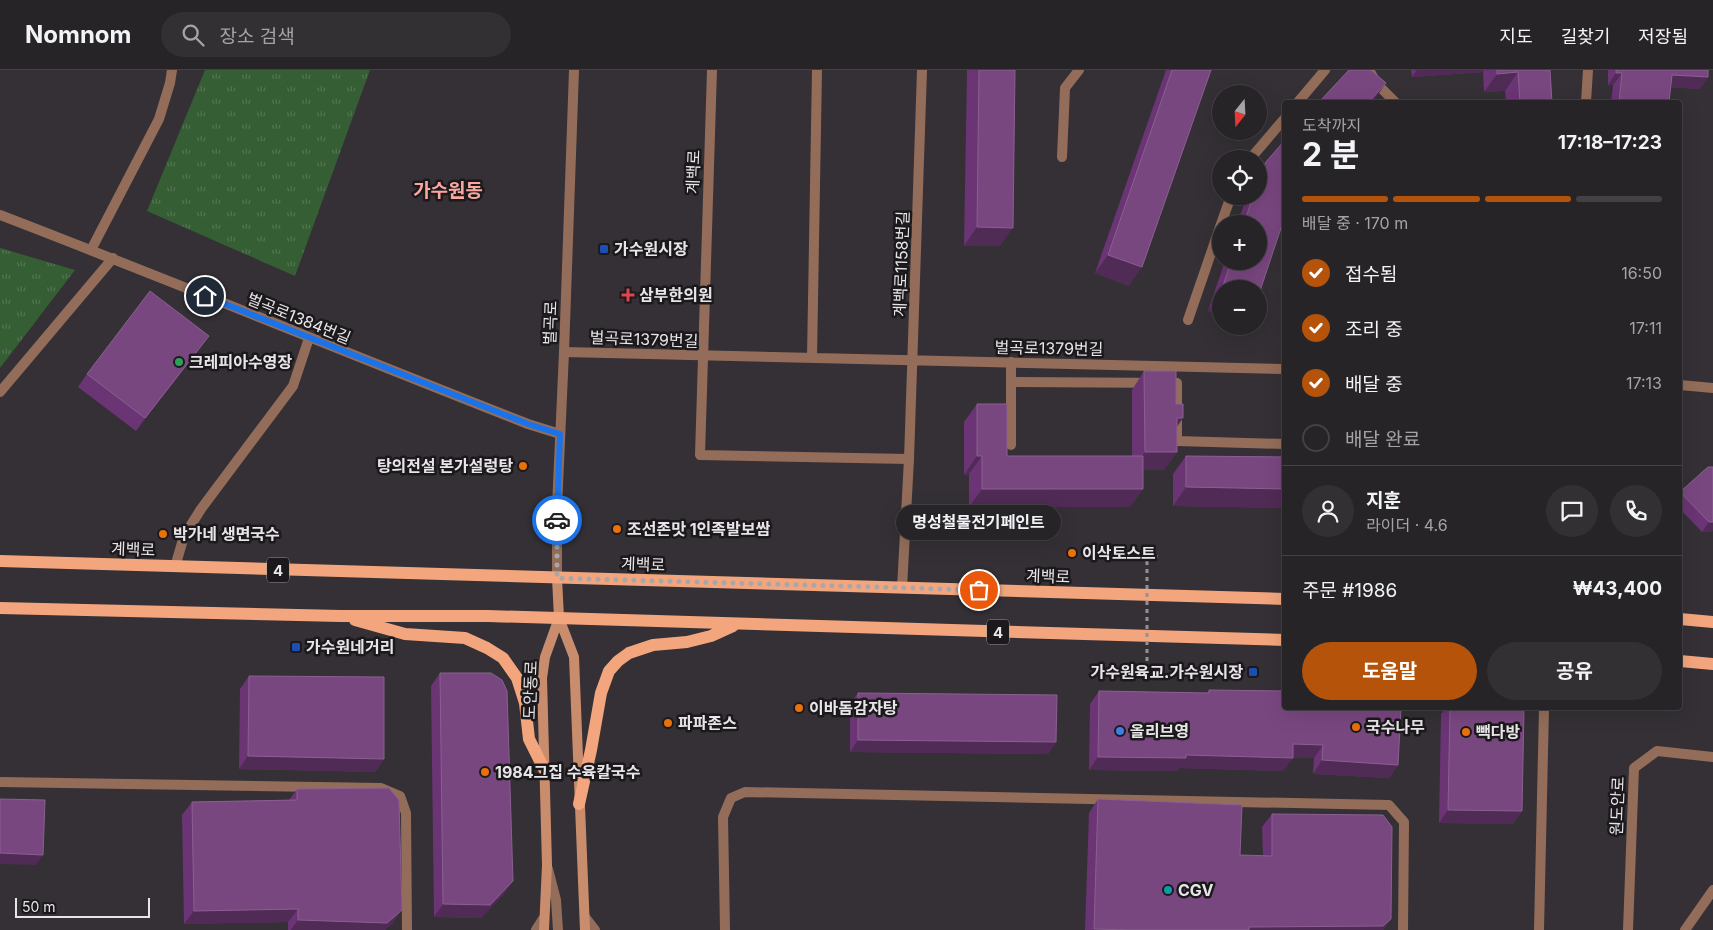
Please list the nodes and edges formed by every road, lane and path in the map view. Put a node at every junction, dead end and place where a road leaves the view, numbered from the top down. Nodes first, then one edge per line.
1 (172, 70) edge
2 (574, 70) edge
3 (712, 70) edge
4 (817, 70) edge
5 (922, 70) edge
6 (1078, 70) edge
7 (1326, 70) edge
8 (1369, 70) edge
9 (1588, 70) edge
10 (1300, 100) edge
11 (1393, 100) edge
12 (1586, 100) edge
13 (1282, 122) edge
14 (1258, 150) edge
15 (1062, 157) dead end
16 (0, 215) edge
17 (91, 250) junction
18 (1212, 250) edge
19 (113, 258) junction
20 (1188, 320) dead end
21 (309, 338) junction
22 (564, 352) junction
23 (703, 356) junction
24 (812, 358) junction
25 (913, 360) junction
26 (1011, 362) junction
27 (1282, 369) edge
28 (1011, 382) junction
29 (1682, 385) edge
30 (1713, 388) edge
31 (0, 392) edge
32 (560, 434) junction
33 (1282, 444) edge
34 (1011, 445) dead end
35 (909, 459) junction
36 (1106, 556) dead end
37 (1147, 556) junction
38 (1158, 557) dead end
39 (0, 561) edge
40 (176, 567) junction
41 (557, 578) junction
42 (902, 588) junction
43 (1282, 599) edge
44 (0, 608) edge
45 (341, 616) junction
46 (559, 618) junction
47 (1682, 619) edge
48 (1713, 622) edge
49 (738, 624) junction
50 (1282, 640) edge
51 (1682, 661) edge
52 (1713, 664) edge
53 (1118, 673) dead end
54 (1147, 674) junction
55 (1160, 674) dead end
56 (1544, 710) edge
57 (1713, 757) edge
58 (544, 769) junction
59 (0, 782) edge
60 (579, 804) junction
61 (547, 866) junction
62 (1713, 890) edge
63 (585, 917) junction
64 (544, 925) edge
65 (407, 930) edge
66 (536, 930) edge
67 (558, 930) edge
68 (585, 930) edge
69 (595, 930) edge
70 (726, 930) edge
71 (1403, 930) edge
72 (1539, 930) edge
73 (1628, 930) edge
74 (1685, 930) edge

1 - 17 street
2 - 22 street, 벌곡로
3 - 23 street, 계백로
4 - 24 street
5 - 25 street, 계백로1158번길
6 - 15 street
7 - 10 street
8 - 11 street
9 - 12 street
13 - 14 street
16 - 17 street, 벌곡로1384번길
17 - 19 street, 벌곡로1384번길
18 - 20 street
19 - 21 street, 벌곡로1384번길
19 - 31 street
21 - 32 street, 벌곡로1384번길
21 - 40 street
22 - 23 street, 벌곡로1379번길
22 - 32 street, 벌곡로
23 - 24 street, 벌곡로1379번길
23 - 35 street, 계백로
24 - 25 street, 벌곡로1379번길
25 - 26 street, 벌곡로1379번길
25 - 35 street, 계백로1158번길
26 - 27 street, 벌곡로1379번길
26 - 28 street
28 - 33 street
28 - 34 street
29 - 30 street
32 - 41 street, 벌곡로
35 - 42 street, 계백로1158번길
36 - 37 path
37 - 38 path, bridge
37 - 54 path, bridge
39 - 40 main road, 계백로 / 4
40 - 41 main road, 계백로 / 4
41 - 42 main road, 계백로 / 4
41 - 46 main road
42 - 43 main road, 계백로 / 4
44 - 45 main road, 4
45 - 46 main road, 4
45 - 58 main road
46 - 49 main road, 4
46 - 58 main road, 도안동로
46 - 60 main road
47 - 48 main road
49 - 50 main road, 4
49 - 60 main road
51 - 52 main road
53 - 54 path
54 - 55 path, bridge
56 - 72 street
57 - 73 street, 원도안로
58 - 61 main road, 도안동로
59 - 65 street
60 - 63 main road
61 - 64 main road, 도안동로
61 - 67 street
62 - 74 street
63 - 68 main road
63 - 69 street
64 - 66 street
70 - 71 street

